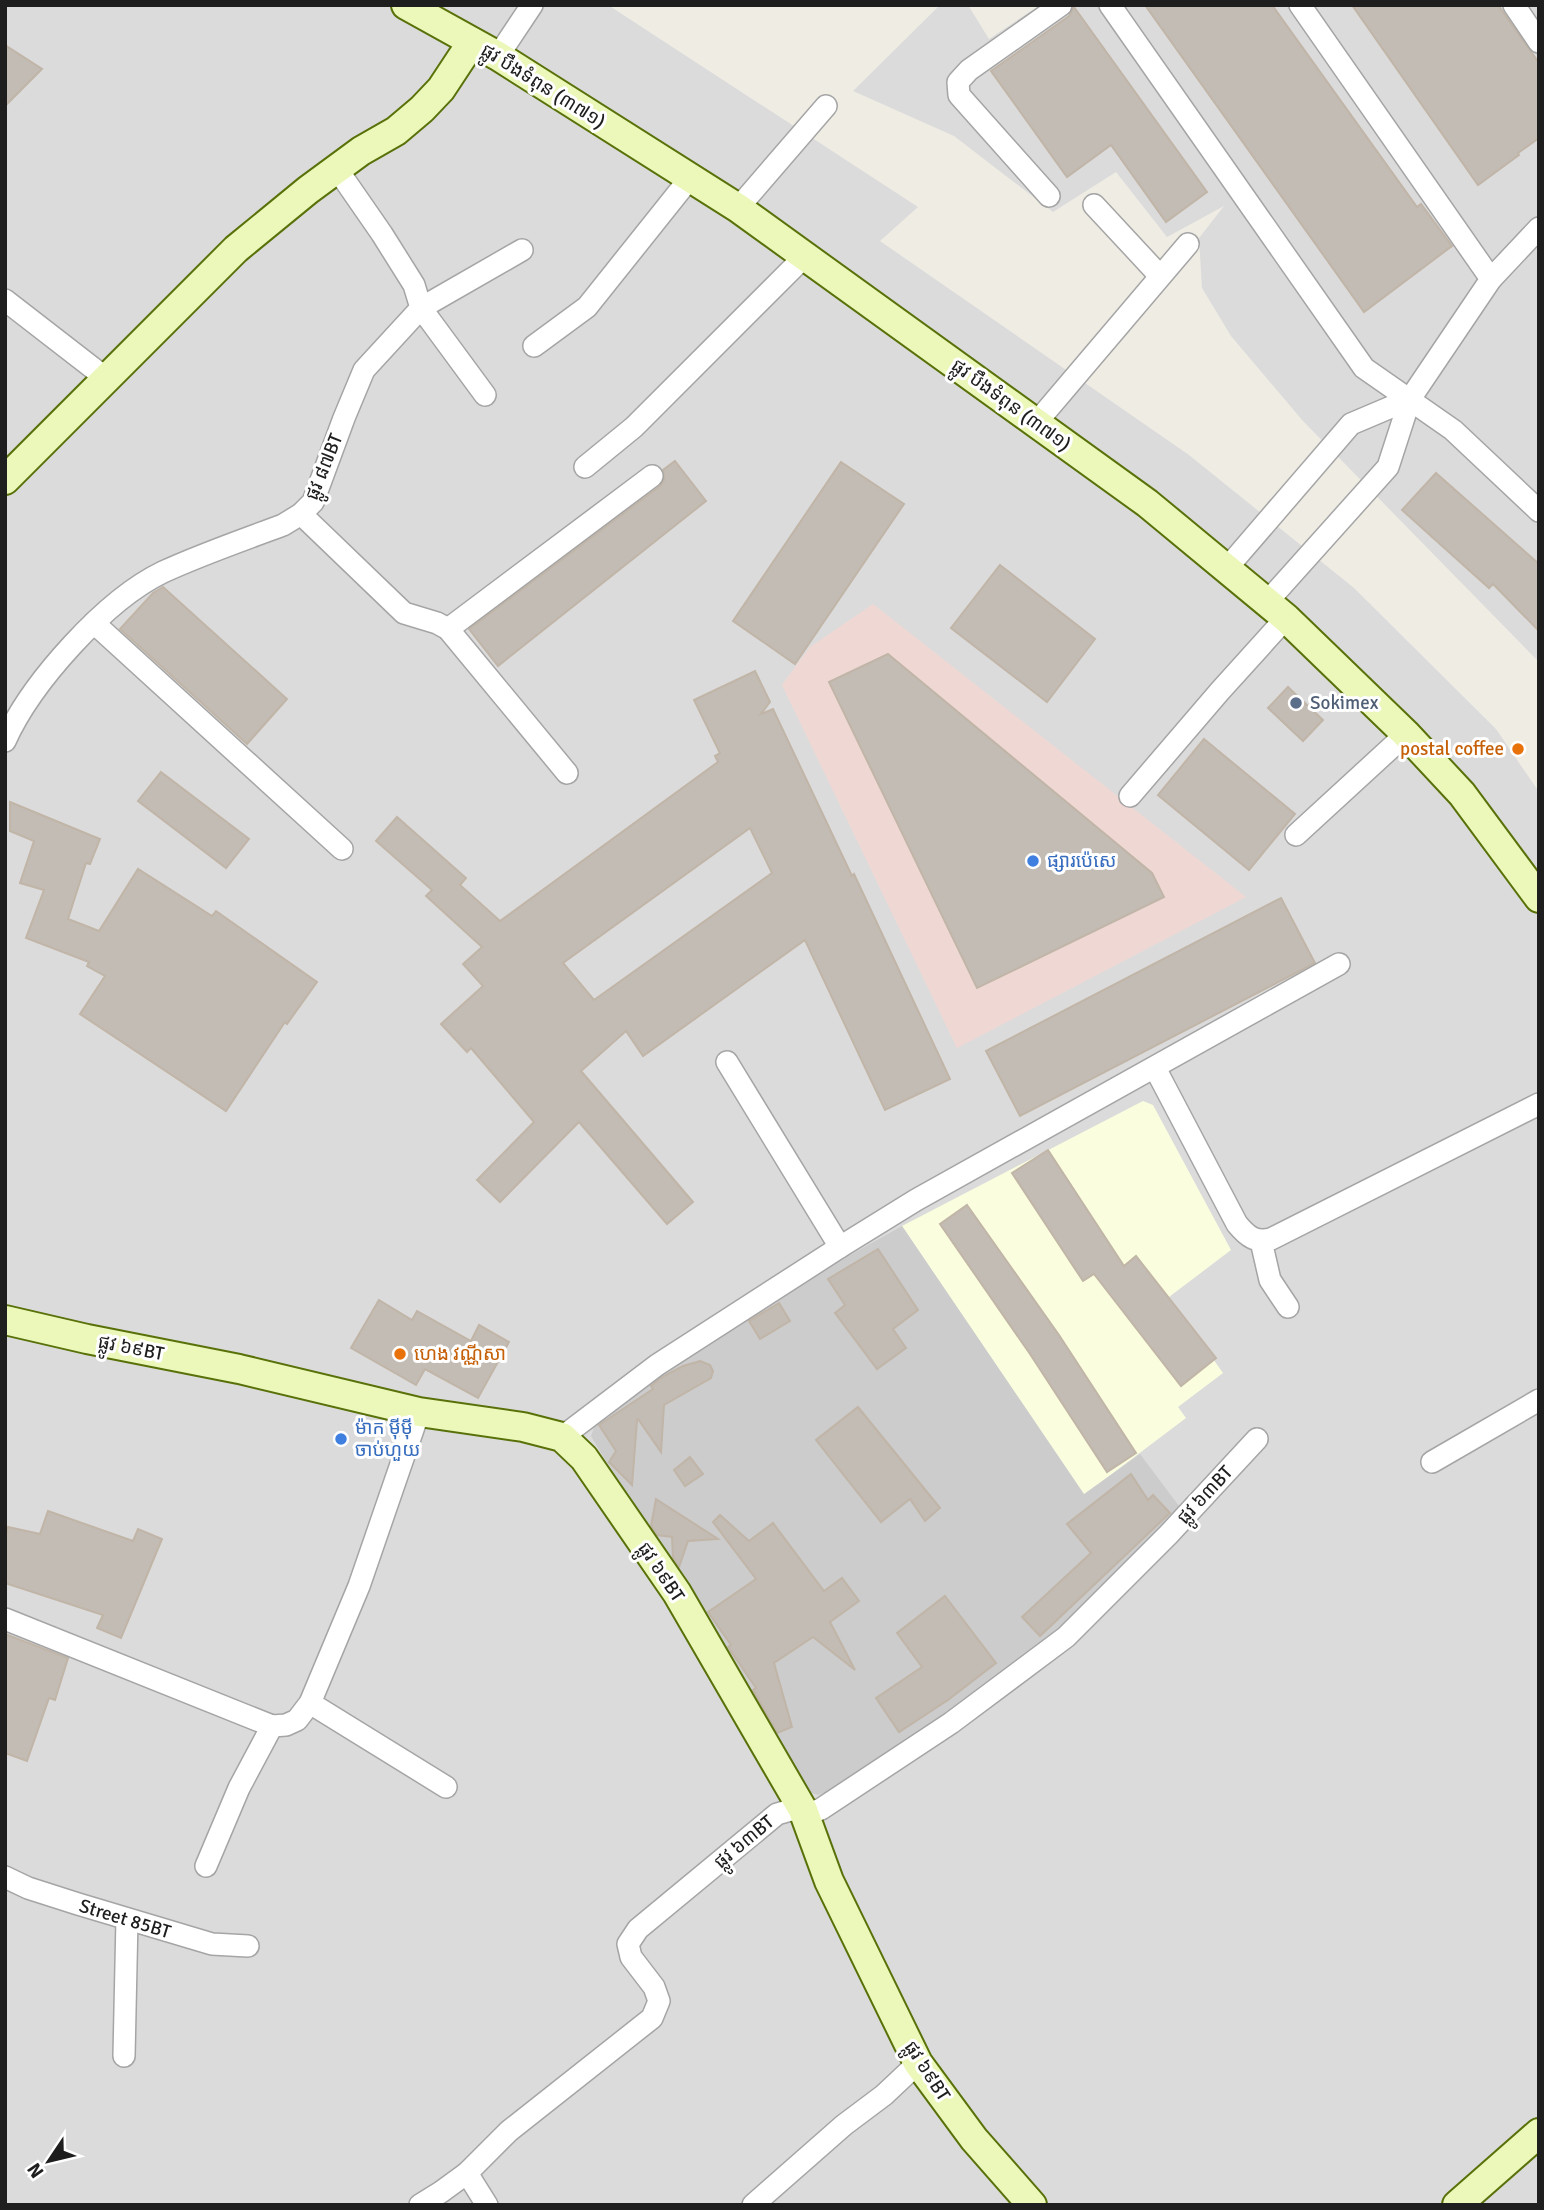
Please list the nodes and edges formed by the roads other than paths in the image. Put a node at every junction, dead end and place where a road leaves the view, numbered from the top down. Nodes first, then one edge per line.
1 (406, 5) edge
2 (532, 5) edge
3 (1061, 5) edge
4 (1110, 5) edge
5 (1300, 5) edge
6 (1514, 5) edge
7 (472, 42) junction
8 (1539, 42) edge
9 (498, 56) junction
10 (826, 106) dead end
11 (337, 169) junction
12 (690, 178) junction
13 (1049, 196) dead end
14 (1094, 205) dead end
15 (738, 208) junction
16 (1539, 228) edge
17 (1188, 244) dead end
18 (522, 250) dead end
19 (805, 256) junction
20 (1160, 276) junction
21 (1491, 279) junction
22 (5, 300) edge
23 (421, 308) junction
24 (534, 346) dead end
25 (107, 379) junction
26 (485, 395) dead end
27 (1410, 399) junction
28 (1036, 423) junction
29 (585, 467) dead end
30 (652, 476) dead end
31 (5, 480) edge
32 (1539, 511) edge
33 (301, 514) junction
34 (1227, 568) junction
35 (1276, 610) junction
36 (94, 623) junction
37 (449, 629) junction
38 (1406, 734) junction
39 (5, 741) edge
40 (567, 773) dead end
41 (1130, 796) dead end
42 (1296, 835) dead end
43 (342, 849) dead end
44 (1539, 898) edge
45 (1339, 964) dead end
46 (727, 1062) dead end
47 (1156, 1068) junction
48 (1539, 1104) edge
49 (1261, 1241) junction
50 (840, 1247) junction
51 (1288, 1307) dead end
52 (5, 1320) edge
53 (1539, 1400) edge
54 (419, 1412) junction
55 (562, 1437) junction
56 (1257, 1439) dead end
57 (1432, 1462) dead end
58 (5, 1619) edge
59 (310, 1703) junction
60 (272, 1726) junction
61 (446, 1787) dead end
62 (803, 1810) junction
63 (206, 1866) dead end
64 (5, 1877) edge
65 (127, 1919) junction
66 (248, 1946) dead end
67 (124, 2056) dead end
68 (918, 2063) junction
69 (1539, 2133) edge
70 (467, 2172) junction
71 (420, 2205) edge
72 (487, 2205) edge
73 (753, 2205) edge
74 (1032, 2205) edge
75 (1457, 2205) edge

1 - 7 street, ផ្លូវ បឹងទំពុន (៣៧១)
2 - 9 street
3 - 13 street
4 - 27 street
5 - 21 street
6 - 8 street
7 - 9 street, ផ្លូវ បឹងទំពុន (៣៧១)
7 - 11 street
9 - 12 street, ផ្លូវ បឹងទំពុន (៣៧១)
10 - 15 street
11 - 23 street
11 - 25 street
12 - 15 street, ផ្លូវ បឹងទំពុន (៣៧១)
12 - 24 street
14 - 20 street
15 - 19 street, ផ្លូវ បឹងទំពុន (៣៧១)
16 - 21 street
17 - 20 street
18 - 23 street, ផ្លូវ ៨៧BT
19 - 28 street, ផ្លូវ បឹងទំពុន (៣៧១)
19 - 29 street
20 - 28 street
21 - 27 street
22 - 25 street
23 - 26 street
23 - 33 street, ផ្លូវ ៨៧BT
25 - 31 street
27 - 32 street
27 - 34 street
27 - 35 street
28 - 34 street, ផ្លូវ បឹងទំពុន (៣៧១)
30 - 37 street
33 - 36 street, ផ្លូវ ៨៧BT
33 - 37 street
34 - 35 street, ផ្លូវ បឹងទំពុន (៣៧១)
35 - 38 street, ផ្លូវ បឹងទំពុន (៣៧១)
35 - 41 street
36 - 39 street, ផ្លូវ ៨៧BT
36 - 43 street
37 - 40 street
38 - 42 street
38 - 44 street, ផ្លូវ បឹងទំពុន (៣៧១)
45 - 47 street
46 - 50 street
47 - 49 street
47 - 50 street
48 - 49 street
49 - 51 street
50 - 55 street
52 - 54 street, ផ្លូវ ៦៩BT
53 - 57 street
54 - 55 street, ផ្លូវ ៦៩BT
54 - 59 street
55 - 62 street, ផ្លូវ ៦៩BT
56 - 62 street, ផ្លូវ ៦៣BT
58 - 60 street
59 - 60 street
59 - 61 street
60 - 63 street
62 - 68 street, ផ្លូវ ៦៩BT
62 - 70 street, ផ្លូវ ៦៣BT
64 - 65 street, Street 85BT
65 - 66 street, Street 85BT
65 - 67 street
68 - 73 street
68 - 74 street, ផ្លូវ ៦៩BT
69 - 75 street
70 - 71 street, ផ្លូវ ៦៣BT
70 - 72 street

